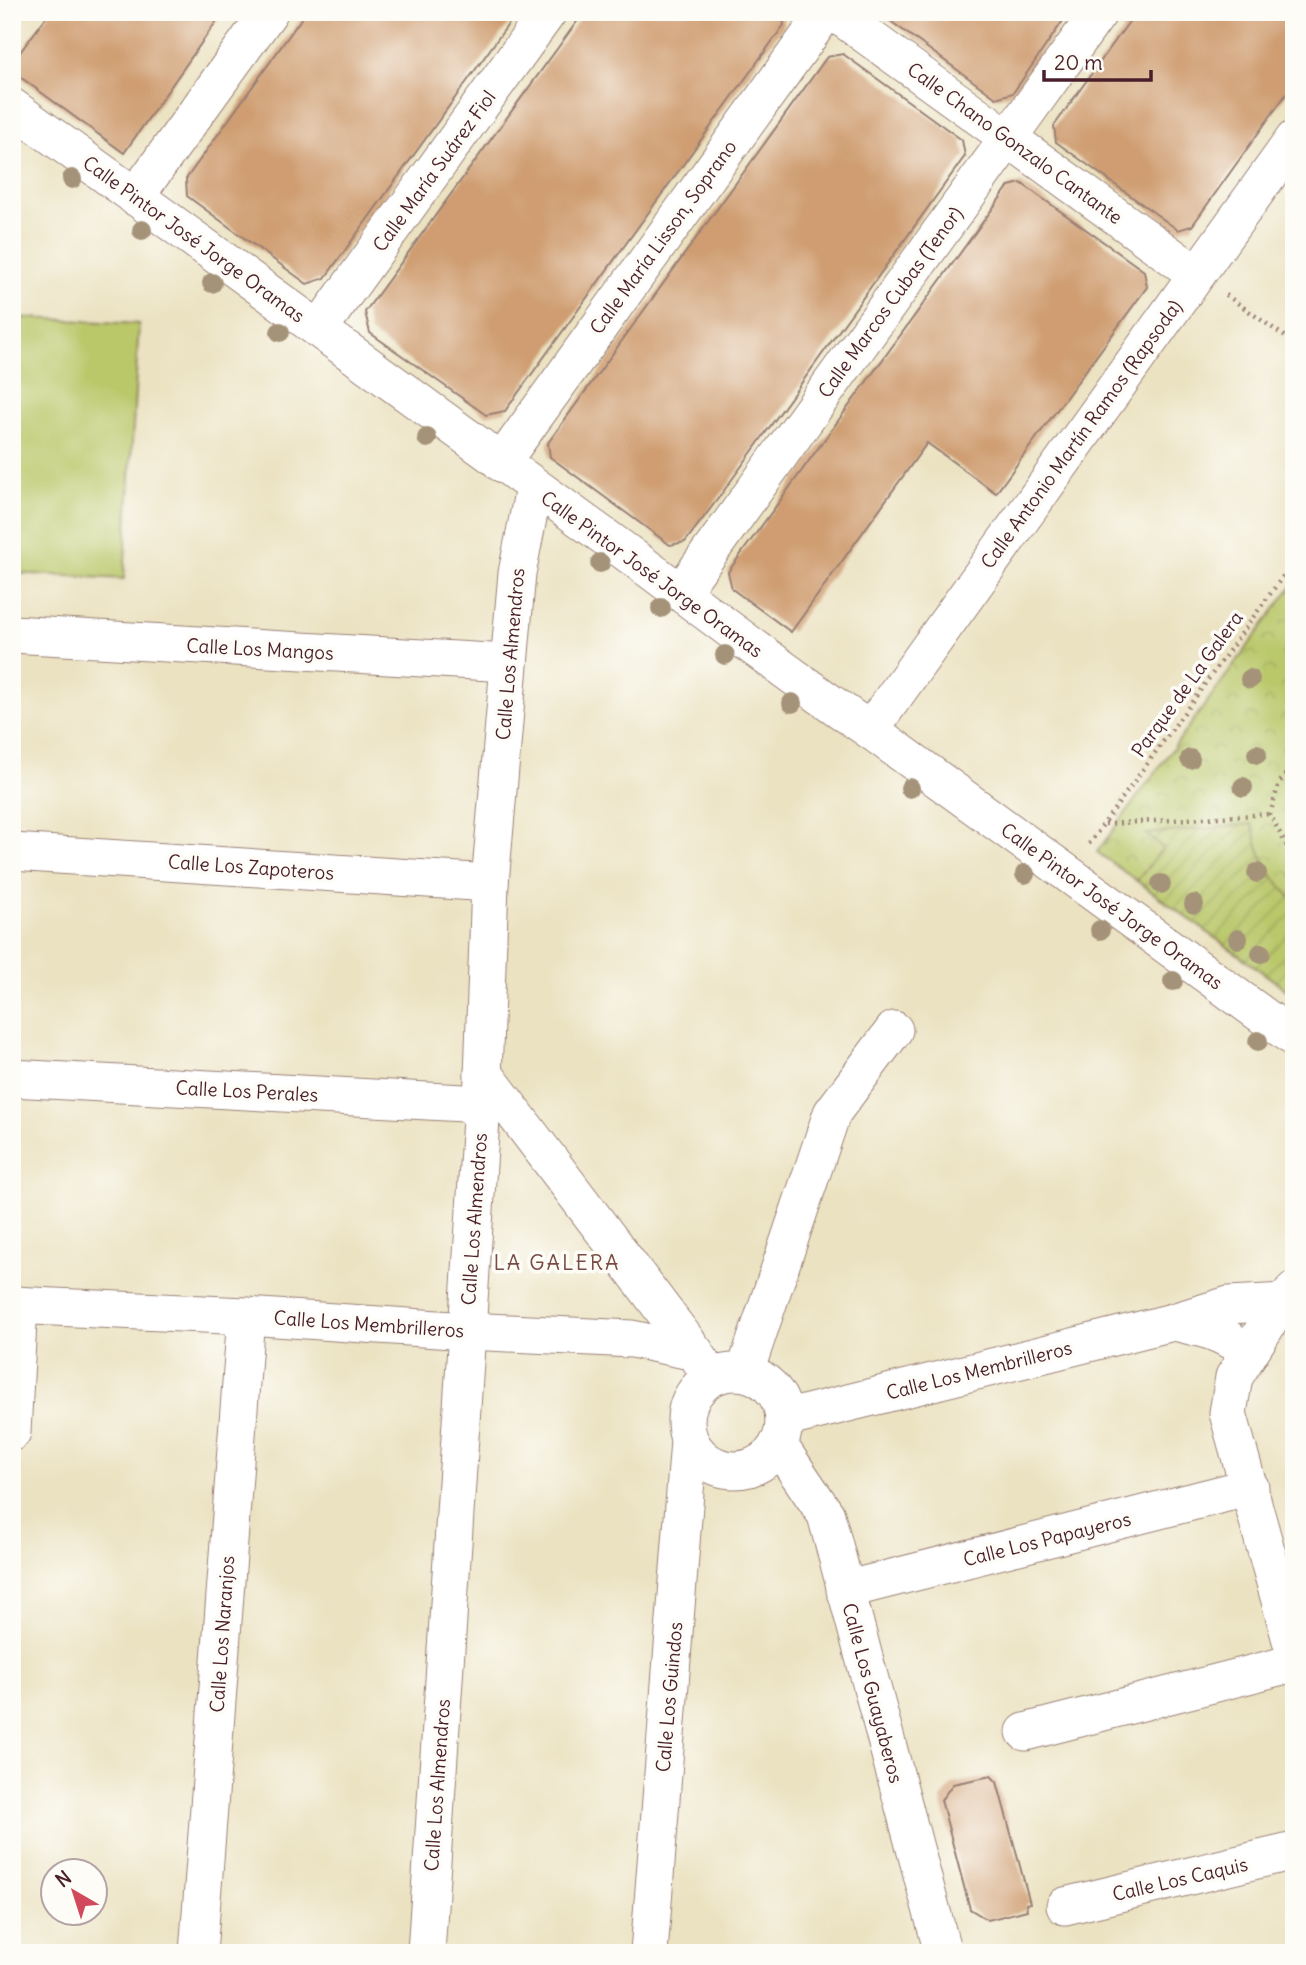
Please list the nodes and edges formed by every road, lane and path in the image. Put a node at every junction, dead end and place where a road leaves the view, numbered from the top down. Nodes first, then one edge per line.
1 (269, 12) edge
2 (548, 12) edge
3 (826, 12) edge
4 (834, 12) edge
5 (1098, 12) edge
6 (12, 107) edge
7 (1008, 138) junction
8 (1294, 138) edge
9 (135, 197) junction
10 (1196, 274) junction
11 (319, 329) junction
12 (1294, 343) edge
13 (501, 463) junction
14 (534, 488) junction
15 (1294, 561) edge
16 (681, 593) junction
17 (12, 634) edge
18 (508, 663) junction
19 (870, 730) junction
20 (1294, 763) edge
21 (1270, 814) junction
22 (1104, 824) junction
23 (12, 852) edge
24 (1294, 860) edge
25 (1068, 873) junction
26 (490, 883) junction
27 (894, 1030) dead end
28 (1294, 1038) edge
29 (12, 1079) edge
30 (482, 1088) junction
31 (1289, 1296) edge
32 (16, 1305) edge
33 (246, 1316) junction
34 (1173, 1321) junction
35 (467, 1331) junction
36 (1249, 1353) junction
37 (717, 1367) junction
38 (12, 1432) edge
39 (781, 1432) junction
40 (689, 1441) junction
41 (1250, 1487) junction
42 (845, 1590) junction
43 (1294, 1651) edge
44 (1294, 1663) edge
45 (1025, 1732) dead end
46 (1294, 1851) edge
47 (1065, 1906) dead end
48 (198, 1953) edge
49 (426, 1953) edge
50 (649, 1953) edge
51 (943, 1953) edge

1 - 9 street
2 - 11 street, Calle María Suárez Fiol
3 - 13 street, Calle María Lisson, Soprano
4 - 7 street, Calle Chano Gonzalo Cantante
5 - 7 street, Calle Marcos Cubas (Tenor)
6 - 9 street, Calle Pintor José Jorge Oramas
7 - 10 street, Calle Chano Gonzalo Cantante
7 - 16 street, Calle Marcos Cubas (Tenor)
8 - 10 street, Calle Antonio Martín Ramos (Rapsoda)
9 - 11 street, Calle Pintor José Jorge Oramas
10 - 12 path
10 - 19 street, Calle Antonio Martín Ramos (Rapsoda)
11 - 13 street, Calle Pintor José Jorge Oramas
13 - 14 street, Calle Pintor José Jorge Oramas
14 - 16 street, Calle Pintor José Jorge Oramas
14 - 18 street, Calle Los Almendros
15 - 22 path, Parque de La Galera
16 - 19 street, Calle Pintor José Jorge Oramas
17 - 18 street, Calle Los Mangos
18 - 26 street, Calle Los Almendros
19 - 25 street, Calle Pintor José Jorge Oramas
20 - 21 path
21 - 22 path
21 - 24 path
22 - 25 path, Parque de La Galera
23 - 26 street, Calle Los Zapoteros
25 - 28 street, Calle Pintor José Jorge Oramas
26 - 30 street, Calle Los Almendros
27 - 37 street
29 - 30 street, Calle Los Perales
30 - 35 street, Calle Los Almendros
30 - 37 street
31 - 34 street, Calle Los Membrilleros
31 - 36 street
32 - 33 street, Calle Los Membrilleros
32 - 38 street
33 - 35 street, Calle Los Membrilleros
33 - 48 street, Calle Los Naranjos
34 - 36 street, Calle Los Membrilleros
34 - 39 street, Calle Los Membrilleros
35 - 37 street, Calle Los Membrilleros
35 - 49 street, Calle Los Almendros
36 - 41 street
37 - 39 street
37 - 40 street
39 - 40 street
39 - 42 street, Calle Los Guayaberos
40 - 50 street, Calle Los Guindos
41 - 42 street, Calle Los Papayeros
41 - 43 street
42 - 51 street, Calle Los Guayaberos
44 - 45 street
46 - 47 street, Calle Los Caquis

